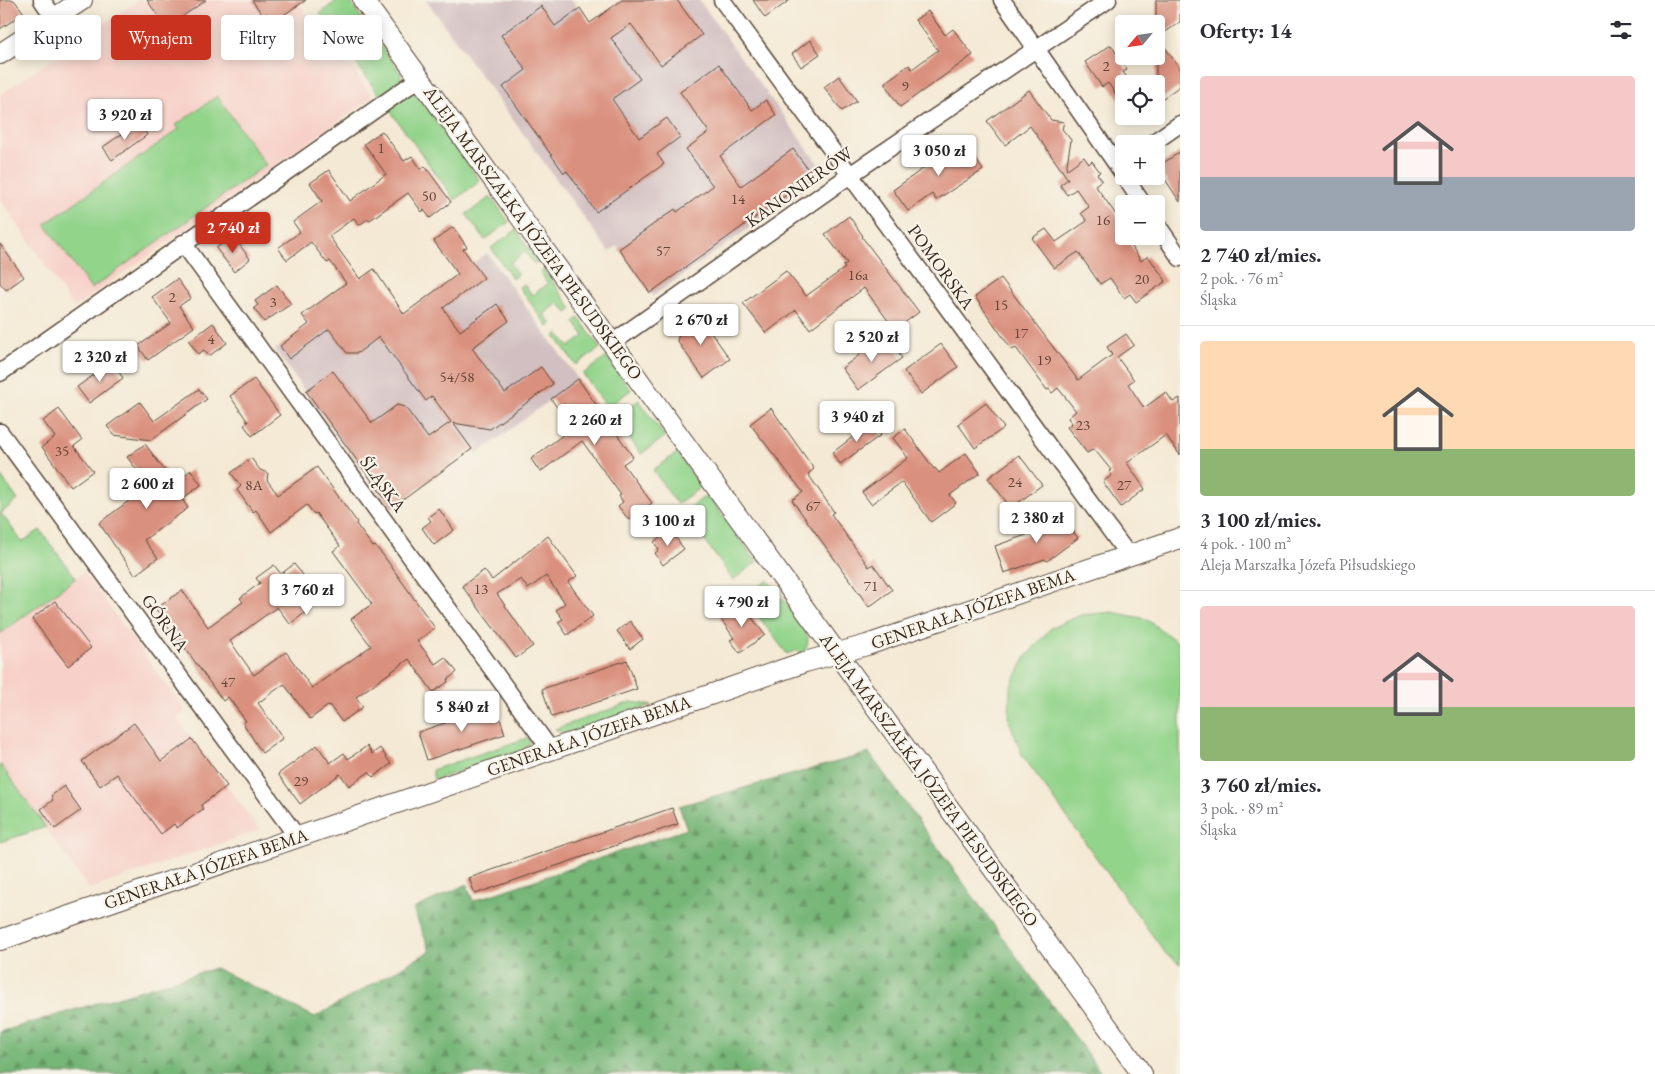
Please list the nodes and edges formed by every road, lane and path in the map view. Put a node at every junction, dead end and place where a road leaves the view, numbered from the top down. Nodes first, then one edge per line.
1 (42, 0) edge
2 (82, 0) edge
3 (363, 0) edge
4 (722, 0) edge
5 (1002, 0) edge
6 (1108, 0) edge
7 (52, 15) edge
8 (59, 15) edge
9 (15, 44) edge
10 (1036, 49) junction
11 (0, 54) edge
12 (420, 78) junction
13 (1180, 124) edge
14 (1164, 135) edge
15 (1115, 160) edge
16 (850, 175) junction
17 (1165, 236) edge
18 (183, 243) junction
19 (1180, 258) edge
20 (612, 343) junction
21 (0, 373) edge
22 (0, 432) edge
23 (1180, 538) edge
24 (1128, 556) junction
25 (837, 652) junction
26 (550, 749) junction
27 (298, 838) junction
28 (0, 940) edge
29 (1142, 1074) edge

1 - 7 street
2 - 8 street
3 - 12 street, ALEJA MARSZAŁKA JÓZEFA PIŁSUDSKIEGO
4 - 16 street, POMORSKA
5 - 10 street
6 - 10 street, KANONIERÓW
9 - 11 street
10 - 15 street
10 - 16 street, KANONIERÓW
12 - 18 street
12 - 20 street, ALEJA MARSZAŁKA JÓZEFA PIŁSUDSKIEGO
13 - 14 street
16 - 20 street, KANONIERÓW
16 - 24 street, POMORSKA
17 - 19 street
18 - 21 street
18 - 26 street, ŚLĄSKA
20 - 25 street, ALEJA MARSZAŁKA JÓZEFA PIŁSUDSKIEGO
22 - 27 street, GÓRNA
23 - 24 street, GENERAŁA JÓZEFA BEMA
24 - 25 street, GENERAŁA JÓZEFA BEMA
25 - 26 street, GENERAŁA JÓZEFA BEMA
25 - 29 street, ALEJA MARSZAŁKA JÓZEFA PIŁSUDSKIEGO
26 - 27 street, GENERAŁA JÓZEFA BEMA
27 - 28 street, GENERAŁA JÓZEFA BEMA

